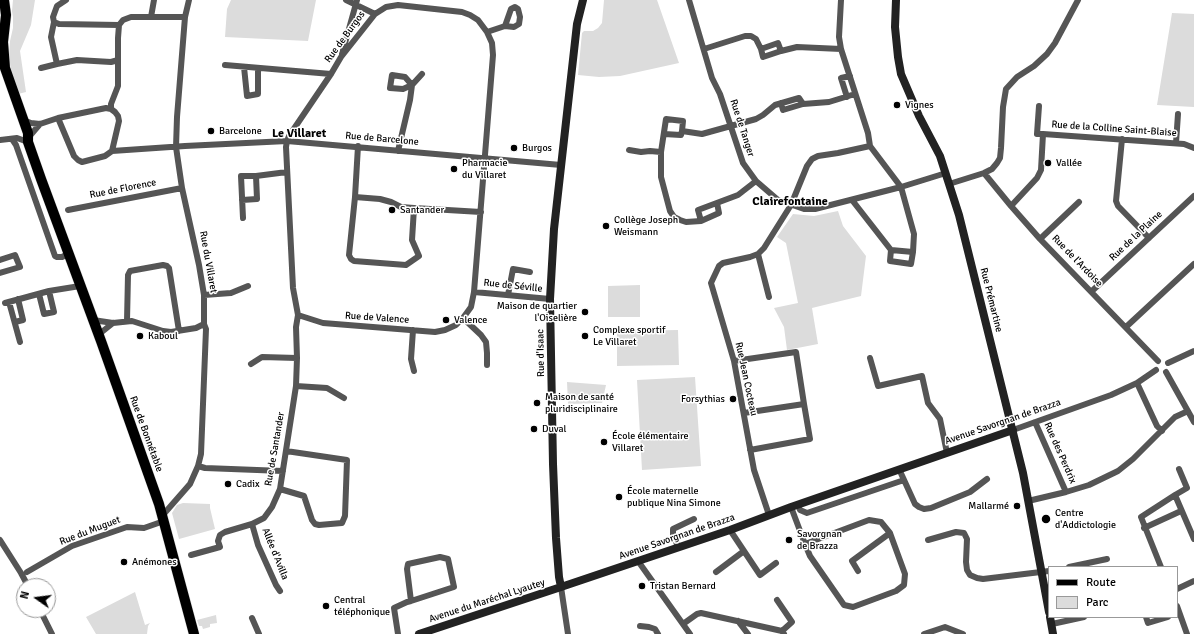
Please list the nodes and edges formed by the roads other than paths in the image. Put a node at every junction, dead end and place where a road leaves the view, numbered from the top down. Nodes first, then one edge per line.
1 (4, 0) edge
2 (66, 0) edge
3 (154, 0) edge
4 (189, 0) edge
5 (346, 0) edge
6 (577, 0) edge
7 (582, 0) edge
8 (689, 0) edge
9 (841, 0) edge
10 (896, 0) edge
11 (1078, 0) edge
12 (0, 2) edge
13 (356, 2) edge
14 (375, 14) junction
15 (151, 17) junction
16 (184, 17) junction
17 (54, 22) junction
18 (577, 24) junction
19 (119, 25) junction
20 (505, 26) dead end
21 (487, 32) junction
22 (704, 49) junction
23 (841, 49) junction
24 (341, 57) junction
25 (118, 60) junction
26 (57, 64) junction
27 (225, 65) dead end
28 (244, 67) junction
29 (42, 68) dead end
30 (258, 68) junction
31 (331, 74) junction
32 (422, 74) dead end
33 (0, 75) edge
34 (850, 76) junction
35 (855, 94) junction
36 (847, 97) junction
37 (1039, 106) dead end
38 (111, 109) junction
39 (1178, 114) dead end
40 (58, 118) junction
41 (23, 119) junction
42 (40, 124) junction
43 (730, 127) junction
44 (682, 132) junction
45 (664, 134) junction
46 (1043, 134) junction
47 (0, 140) edge
48 (12, 140) junction
49 (28, 140) junction
50 (1122, 140) junction
51 (287, 141) junction
52 (1176, 143) junction
53 (358, 146) junction
54 (870, 146) junction
55 (176, 147) junction
56 (1194, 148) edge
57 (629, 150) dead end
58 (112, 151) junction
59 (398, 151) junction
60 (661, 152) junction
61 (485, 158) junction
62 (561, 166) junction
63 (287, 172) junction
64 (946, 173) junction
65 (984, 173) junction
66 (256, 176) junction
67 (756, 181) junction
68 (949, 184) junction
69 (901, 187) junction
70 (182, 188) junction
71 (1194, 196) edge
72 (354, 197) junction
73 (242, 200) junction
74 (852, 200) junction
75 (1079, 202) dead end
76 (717, 203) junction
77 (791, 205) junction
78 (1011, 206) junction
79 (414, 208) junction
80 (68, 210) dead end
81 (480, 212) junction
82 (243, 218) dead end
83 (701, 220) junction
84 (1149, 238) junction
85 (1040, 239) junction
86 (891, 250) junction
87 (913, 252) junction
88 (68, 254) junction
89 (758, 254) junction
90 (0, 260) edge
91 (1194, 264) edge
92 (530, 272) dead end
93 (0, 273) edge
94 (80, 286) junction
95 (248, 286) dead end
96 (49, 291) junction
97 (1092, 291) junction
98 (474, 292) junction
99 (38, 294) junction
100 (204, 295) junction
101 (508, 295) junction
102 (769, 297) dead end
103 (18, 299) junction
104 (550, 299) junction
105 (298, 315) junction
106 (463, 318) junction
107 (93, 320) junction
108 (127, 321) junction
109 (15, 322) junction
110 (113, 323) junction
111 (204, 324) junction
112 (1126, 327) junction
113 (413, 330) junction
114 (179, 331) junction
115 (98, 335) junction
116 (20, 342) dead end
117 (1194, 351) edge
118 (297, 358) junction
119 (870, 358) dead end
120 (1158, 361) junction
121 (734, 362) junction
122 (1168, 363) junction
123 (251, 364) dead end
124 (487, 365) dead end
125 (1156, 370) junction
126 (414, 371) dead end
127 (1166, 372) junction
128 (1137, 383) junction
129 (296, 386) junction
130 (344, 398) dead end
131 (804, 404) junction
132 (1188, 411) junction
133 (744, 413) junction
134 (1035, 422) junction
135 (1194, 422) edge
136 (1013, 430) junction
137 (1162, 431) junction
138 (750, 450) junction
139 (286, 452) junction
140 (947, 453) junction
141 (198, 466) junction
142 (899, 469) junction
143 (1179, 469) dead end
144 (283, 471) junction
145 (987, 479) dead end
146 (904, 480) junction
147 (853, 485) junction
148 (280, 489) junction
149 (1066, 492) junction
150 (1174, 495) junction
151 (858, 496) junction
152 (1028, 501) junction
153 (795, 506) junction
154 (1181, 511) junction
155 (769, 515) junction
156 (163, 518) junction
157 (694, 520) dead end
158 (252, 524) junction
159 (1144, 528) junction
160 (730, 530) junction
161 (890, 533) junction
162 (1194, 539) edge
163 (0, 540) edge
164 (928, 540) dead end
165 (805, 544) junction
166 (678, 547) junction
167 (744, 551) junction
168 (191, 555) dead end
169 (1107, 559) dead end
170 (638, 561) junction
171 (776, 563) dead end
172 (1074, 566) edge
173 (1161, 566) edge
174 (858, 571) dead end
175 (27, 572) dead end
176 (716, 572) dead end
177 (1045, 572) edge
178 (24, 578) edge
179 (1194, 581) edge
180 (561, 587) junction
181 (1178, 589) edge
182 (280, 591) dead end
183 (777, 600) dead end
184 (411, 601) junction
185 (1048, 602) edge
186 (1178, 611) edge
187 (44, 618) edge
188 (252, 618) dead end
189 (1076, 618) edge
190 (1146, 618) edge
191 (1165, 618) edge
192 (738, 621) junction
193 (1051, 621) edge
194 (683, 624) junction
195 (640, 626) dead end
196 (194, 631) edge
197 (783, 633) edge
198 (52, 634) edge
199 (259, 634) edge
200 (398, 634) edge
201 (419, 634) edge
202 (568, 634) edge
203 (658, 634) edge
204 (690, 634) edge
205 (748, 634) edge
206 (924, 634) edge
207 (963, 634) edge
208 (1053, 634) edge
209 (1188, 634) edge

1 - 12 main road, Rue de Bonnétable
1 - 41 main road, Rue de Bonnétable
2 - 17 street
3 - 15 street
4 - 16 street, Rue du Villaret
5 - 13 street
6 - 18 street, Rue d'Isaac
7 - 18 street, Rue d'Isaac
8 - 22 street, Rue de Tanger
9 - 23 street
10 - 64 street, Rue Prémartine
11 - 65 street
13 - 14 street
13 - 24 street
14 - 21 street, Rue de Burgos
14 - 24 street, Rue de Burgos
15 - 16 street
15 - 19 street
16 - 55 street, Rue du Villaret
17 - 19 street
17 - 26 street
18 - 62 street, Rue d'Isaac
19 - 25 street
20 - 21 street
21 - 61 street, Rue de Burgos
22 - 23 street
22 - 43 street, Rue de Tanger
23 - 34 street
24 - 31 street, Rue de Burgos
25 - 26 street
25 - 38 street
26 - 29 street
27 - 28 street
28 - 30 street
28 - 30 street
30 - 31 street
31 - 51 street, Rue de Burgos
32 - 59 street
33 - 49 main road, Rue de Bonnétable
34 - 35 street
34 - 36 street
35 - 36 street
35 - 54 street
36 - 43 street
37 - 46 street
38 - 40 street
38 - 58 street
39 - 52 street
40 - 42 street
40 - 58 street
41 - 42 street
41 - 49 main road, Rue de Bonnétable
42 - 49 street
43 - 44 street
43 - 67 street, Rue de Tanger
44 - 45 street
44 - 45 street
45 - 60 street
46 - 50 street, Rue de la Colline Saint-Blaise
46 - 78 street, Rue de la Colline Saint-Blaise
47 - 48 street
48 - 49 street
48 - 88 street
49 - 88 main road, Rue de Bonnétable
50 - 52 street, Rue de la Colline Saint-Blaise
50 - 84 street
51 - 53 street, Rue de Barcelone
51 - 55 street, Rue de Barcelone
51 - 63 street
52 - 56 street, Rue de la Colline Saint-Blaise
53 - 59 street, Rue de Barcelone
53 - 72 street
54 - 69 street
54 - 77 street
55 - 58 street, Rue de Barcelone
55 - 70 street, Rue du Villaret
57 - 60 street
59 - 61 street, Rue de Barcelone
60 - 83 street
61 - 62 street, Rue de Barcelone
61 - 81 street, Rue de Valence
62 - 104 street, Rue d'Isaac
63 - 66 street
63 - 105 street
64 - 68 street, Rue Prémartine
64 - 69 street, Rue de Tanger
65 - 68 street
65 - 78 street, Rue de l'Ardoise
66 - 73 street
66 - 73 street
67 - 76 street
67 - 77 street, Rue de Tanger
68 - 136 street, Rue Prémartine
69 - 74 street, Rue de Tanger
69 - 87 street
70 - 80 street, Rue de Florence
70 - 100 street, Rue du Villaret
71 - 84 street, Rue de la Plaine
72 - 79 street
72 - 79 street
73 - 82 street
74 - 77 street, Rue de Tanger
74 - 86 street
75 - 85 street
76 - 83 street
76 - 83 street
77 - 89 street
78 - 85 street, Rue de l'Ardoise
79 - 81 street
81 - 98 street, Rue de Valence
84 - 97 street, Rue de la Plaine
85 - 97 street, Rue de l'Ardoise
86 - 87 street
86 - 87 street
88 - 94 main road, Rue de Bonnétable
89 - 102 street
89 - 121 street, Rue Jean Cocteau
90 - 93 street
91 - 112 street
92 - 101 street
94 - 96 street
94 - 107 main road, Rue de Bonnétable
95 - 100 street
96 - 99 street
96 - 99 street
97 - 112 street, Rue de l'Ardoise
98 - 101 street, Rue de Séville
98 - 106 street, Rue de Valence
99 - 103 street
100 - 111 street, Rue du Villaret
101 - 104 street, Rue de Séville
103 - 109 street
103 - 109 street
104 - 180 street, Rue d'Isaac
105 - 113 street, Rue de Valence
105 - 118 street, Rue de Santander
106 - 113 street, Rue de Valence
106 - 124 street
107 - 110 street
107 - 115 main road, Rue de Bonnétable
108 - 110 street
108 - 114 street
108 - 114 street
109 - 116 street
110 - 115 street
111 - 114 street
111 - 141 street, Rue du Villaret
112 - 120 street, Rue de l'Ardoise
113 - 126 street
115 - 156 main road, Rue de Bonnétable
117 - 122 street
118 - 123 street
118 - 129 street, Rue de Santander
119 - 140 street
120 - 122 street
120 - 125 street
121 - 131 street
121 - 133 street, Rue Jean Cocteau
122 - 127 street
125 - 127 street
125 - 128 street, Avenue Savorgnan de Brazza
127 - 132 street
128 - 134 street, Avenue Savorgnan de Brazza
128 - 137 street
129 - 130 street
129 - 139 street, Rue de Santander
131 - 133 street
131 - 138 street
132 - 135 street
132 - 137 street
133 - 138 street, Rue Jean Cocteau
134 - 136 street, Avenue Savorgnan de Brazza
134 - 149 street, Rue des Perdrix
136 - 140 street, Avenue Savorgnan de Brazza
136 - 152 street, Rue Prémartine
137 - 149 street
138 - 155 street, Rue Jean Cocteau
139 - 144 street, Rue de Santander
139 - 148 street
140 - 142 street, Avenue Savorgnan de Brazza
141 - 144 street
141 - 156 street, Rue du Villaret
142 - 146 street
142 - 147 street, Avenue Savorgnan de Brazza
143 - 150 street
144 - 148 street, Rue de Santander
145 - 146 street
146 - 151 street
147 - 151 street
147 - 153 street, Avenue Savorgnan de Brazza
148 - 158 street, Rue de Santander
149 - 152 street
150 - 154 street
150 - 159 street
151 - 153 street
152 - 177 street, Rue Prémartine
153 - 155 street, Avenue Savorgnan de Brazza
153 - 165 street
154 - 159 street
154 - 162 street
155 - 160 street, Avenue Savorgnan de Brazza
156 - 175 street, Rue du Muguet
156 - 196 main road, Rue de Bonnétable
157 - 166 street
158 - 168 street, Rue de Santander
158 - 182 street, Allée d'Avilla
159 - 173 street
160 - 166 street, Avenue Savorgnan de Brazza
160 - 167 street
161 - 165 street
161 - 165 street
161 - 174 street
163 - 178 street
164 - 177 street
166 - 170 street, Avenue Savorgnan de Brazza
167 - 171 street
167 - 176 street
169 - 172 street
170 - 180 street, Avenue Savorgnan de Brazza
170 - 194 street
177 - 185 street, Rue Prémartine
179 - 181 street
180 - 201 street, Avenue du Maréchal Lyautey
180 - 202 street, Rue d'Isaac
183 - 197 street
184 - 184 street
184 - 200 street
186 - 209 street
187 - 198 street
188 - 199 street
189 - 193 street
190 - 191 street
192 - 194 street
192 - 197 street
192 - 205 street
193 - 208 street
194 - 204 street
195 - 203 street
206 - 207 street

